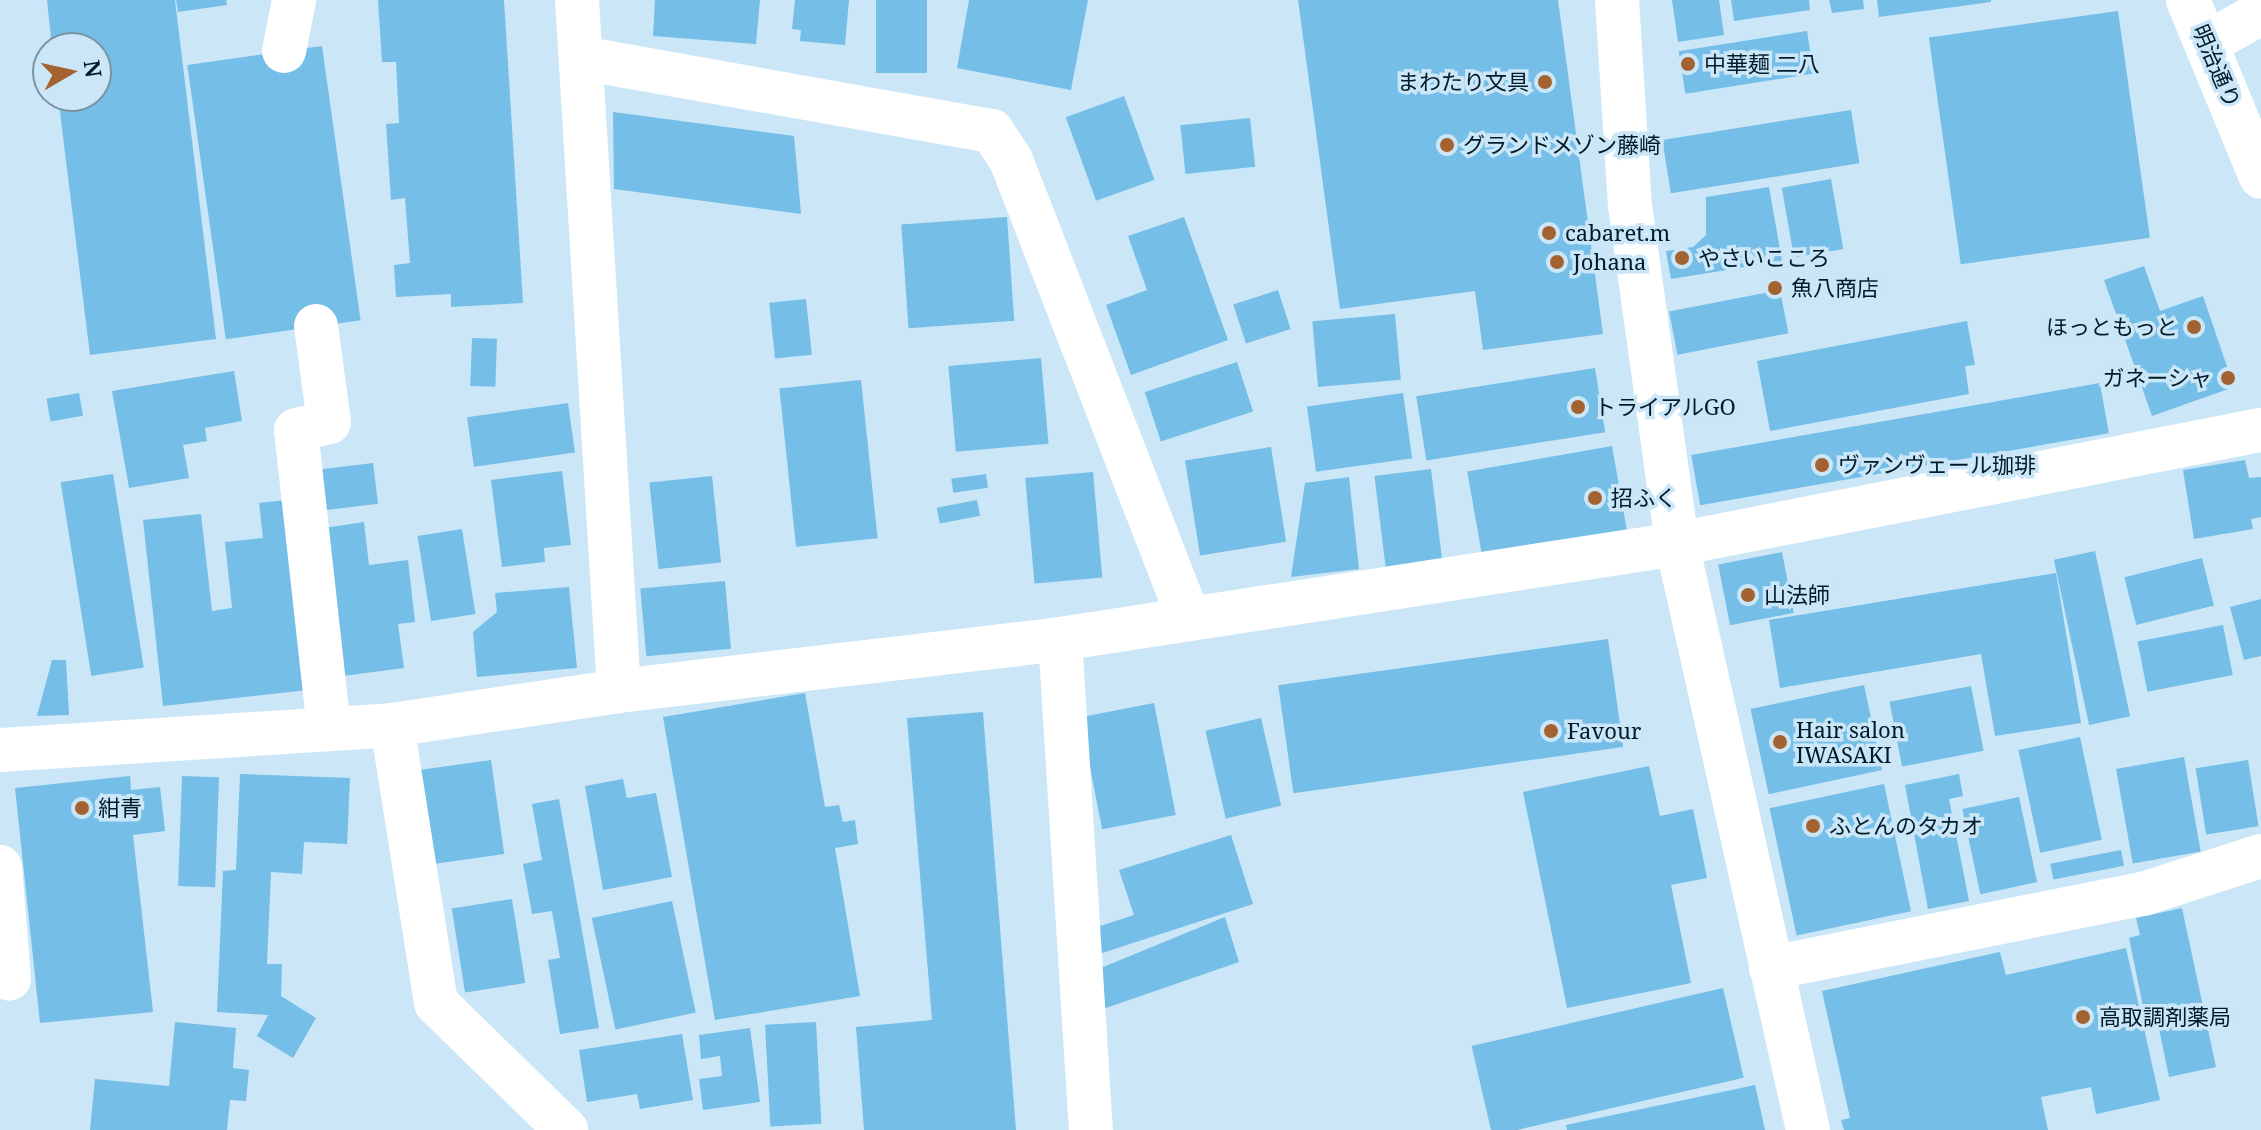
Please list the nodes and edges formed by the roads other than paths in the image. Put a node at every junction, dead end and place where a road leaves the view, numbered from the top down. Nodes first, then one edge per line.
1 (294, 0) edge
2 (577, 0) edge
3 (1617, 0) edge
4 (2188, 0) edge
5 (2261, 13) edge
6 (2209, 42) junction
7 (284, 51) dead end
8 (581, 58) junction
9 (2261, 177) edge
10 (316, 326) dead end
11 (2261, 430) edge
12 (1677, 544) junction
13 (1189, 619) junction
14 (1060, 639) junction
15 (619, 691) junction
16 (392, 725) junction
17 (329, 729) junction
18 (0, 750) edge
19 (2261, 856) edge
20 (0, 867) edge
21 (1771, 968) junction
22 (9, 979) dead end
23 (566, 1130) edge
24 (1091, 1130) edge
25 (1808, 1130) edge

1 - 7 street
2 - 8 street
3 - 12 street
4 - 6 street, 明治通り
5 - 6 street
6 - 9 street, 明治通り
8 - 13 street
8 - 15 street
10 - 17 street
11 - 12 street
12 - 13 street
12 - 21 street
13 - 14 street
14 - 15 street
14 - 24 street
15 - 16 street
16 - 17 street
16 - 23 street
17 - 18 street
19 - 21 street
20 - 22 street
21 - 25 street

